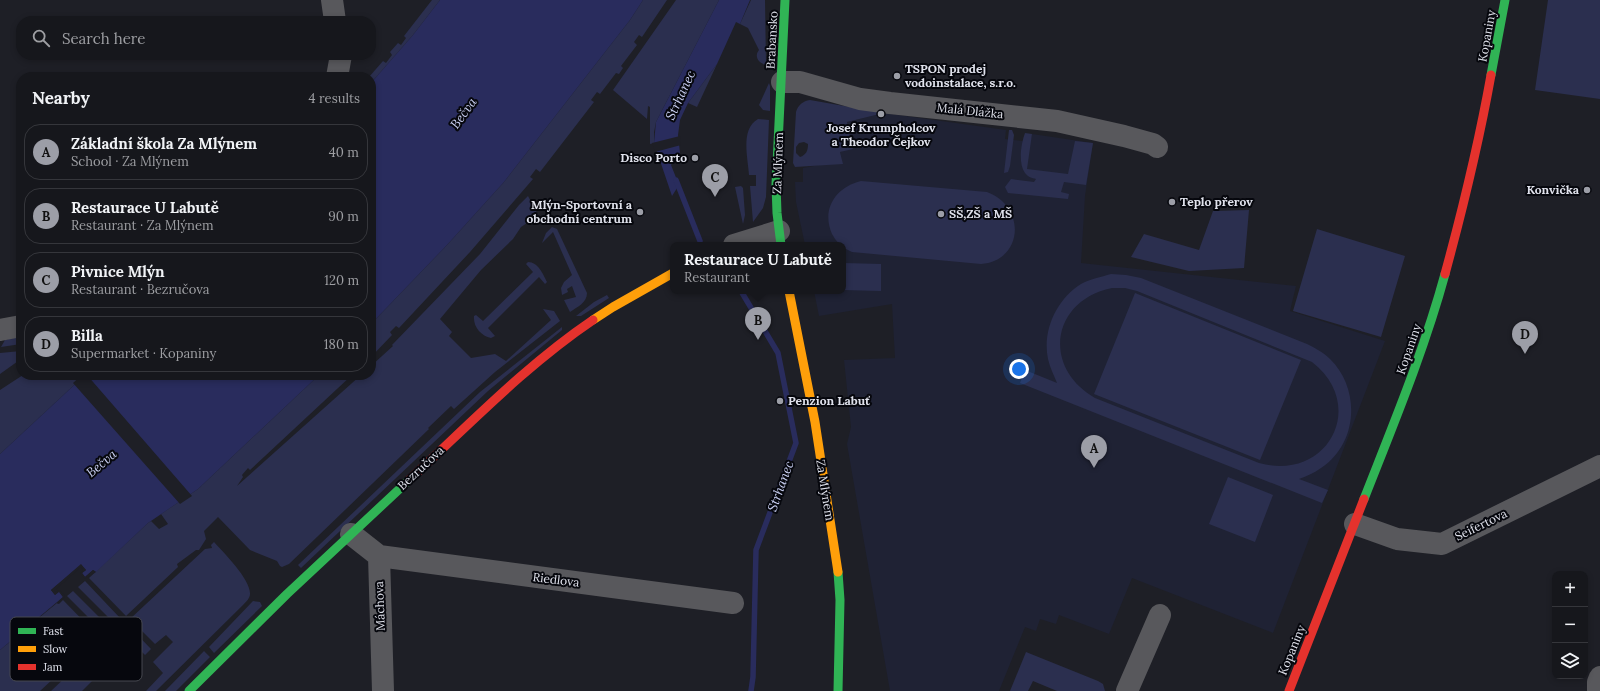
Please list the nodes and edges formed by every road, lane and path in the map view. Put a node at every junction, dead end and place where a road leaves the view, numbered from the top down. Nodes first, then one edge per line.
1 (332, 0) edge
2 (786, 0) edge
3 (1505, 0) edge
4 (334, 16) edge
5 (340, 60) edge
6 (338, 72) edge
7 (782, 82) junction
8 (1157, 147) dead end
9 (780, 238) edge
10 (754, 242) edge
11 (670, 275) edge
12 (790, 294) edge
13 (16, 327) edge
14 (0, 330) edge
15 (1600, 466) edge
16 (1355, 524) junction
17 (351, 534) junction
18 (379, 556) junction
19 (733, 603) dead end
20 (1160, 615) dead end
21 (1600, 677) edge
22 (190, 691) edge
23 (383, 691) edge
24 (838, 691) edge
25 (1127, 691) edge
26 (1289, 691) edge
27 (1598, 691) edge

1 - 4 street
2 - 7 street, Brabansko
3 - 16 street, Kopaniny
5 - 6 street
7 - 8 street, Malá Dlážka
7 - 9 street, Za Mlýnem
9 - 10 street
11 - 17 street, Bezručova
12 - 24 street, Za Mlýnem
13 - 14 street
15 - 16 street, Seifertova
16 - 26 street, Kopaniny
17 - 18 street
17 - 22 street, Bezručova
18 - 19 street, Riedlova
18 - 23 street, Máchova
20 - 25 street
21 - 27 street

